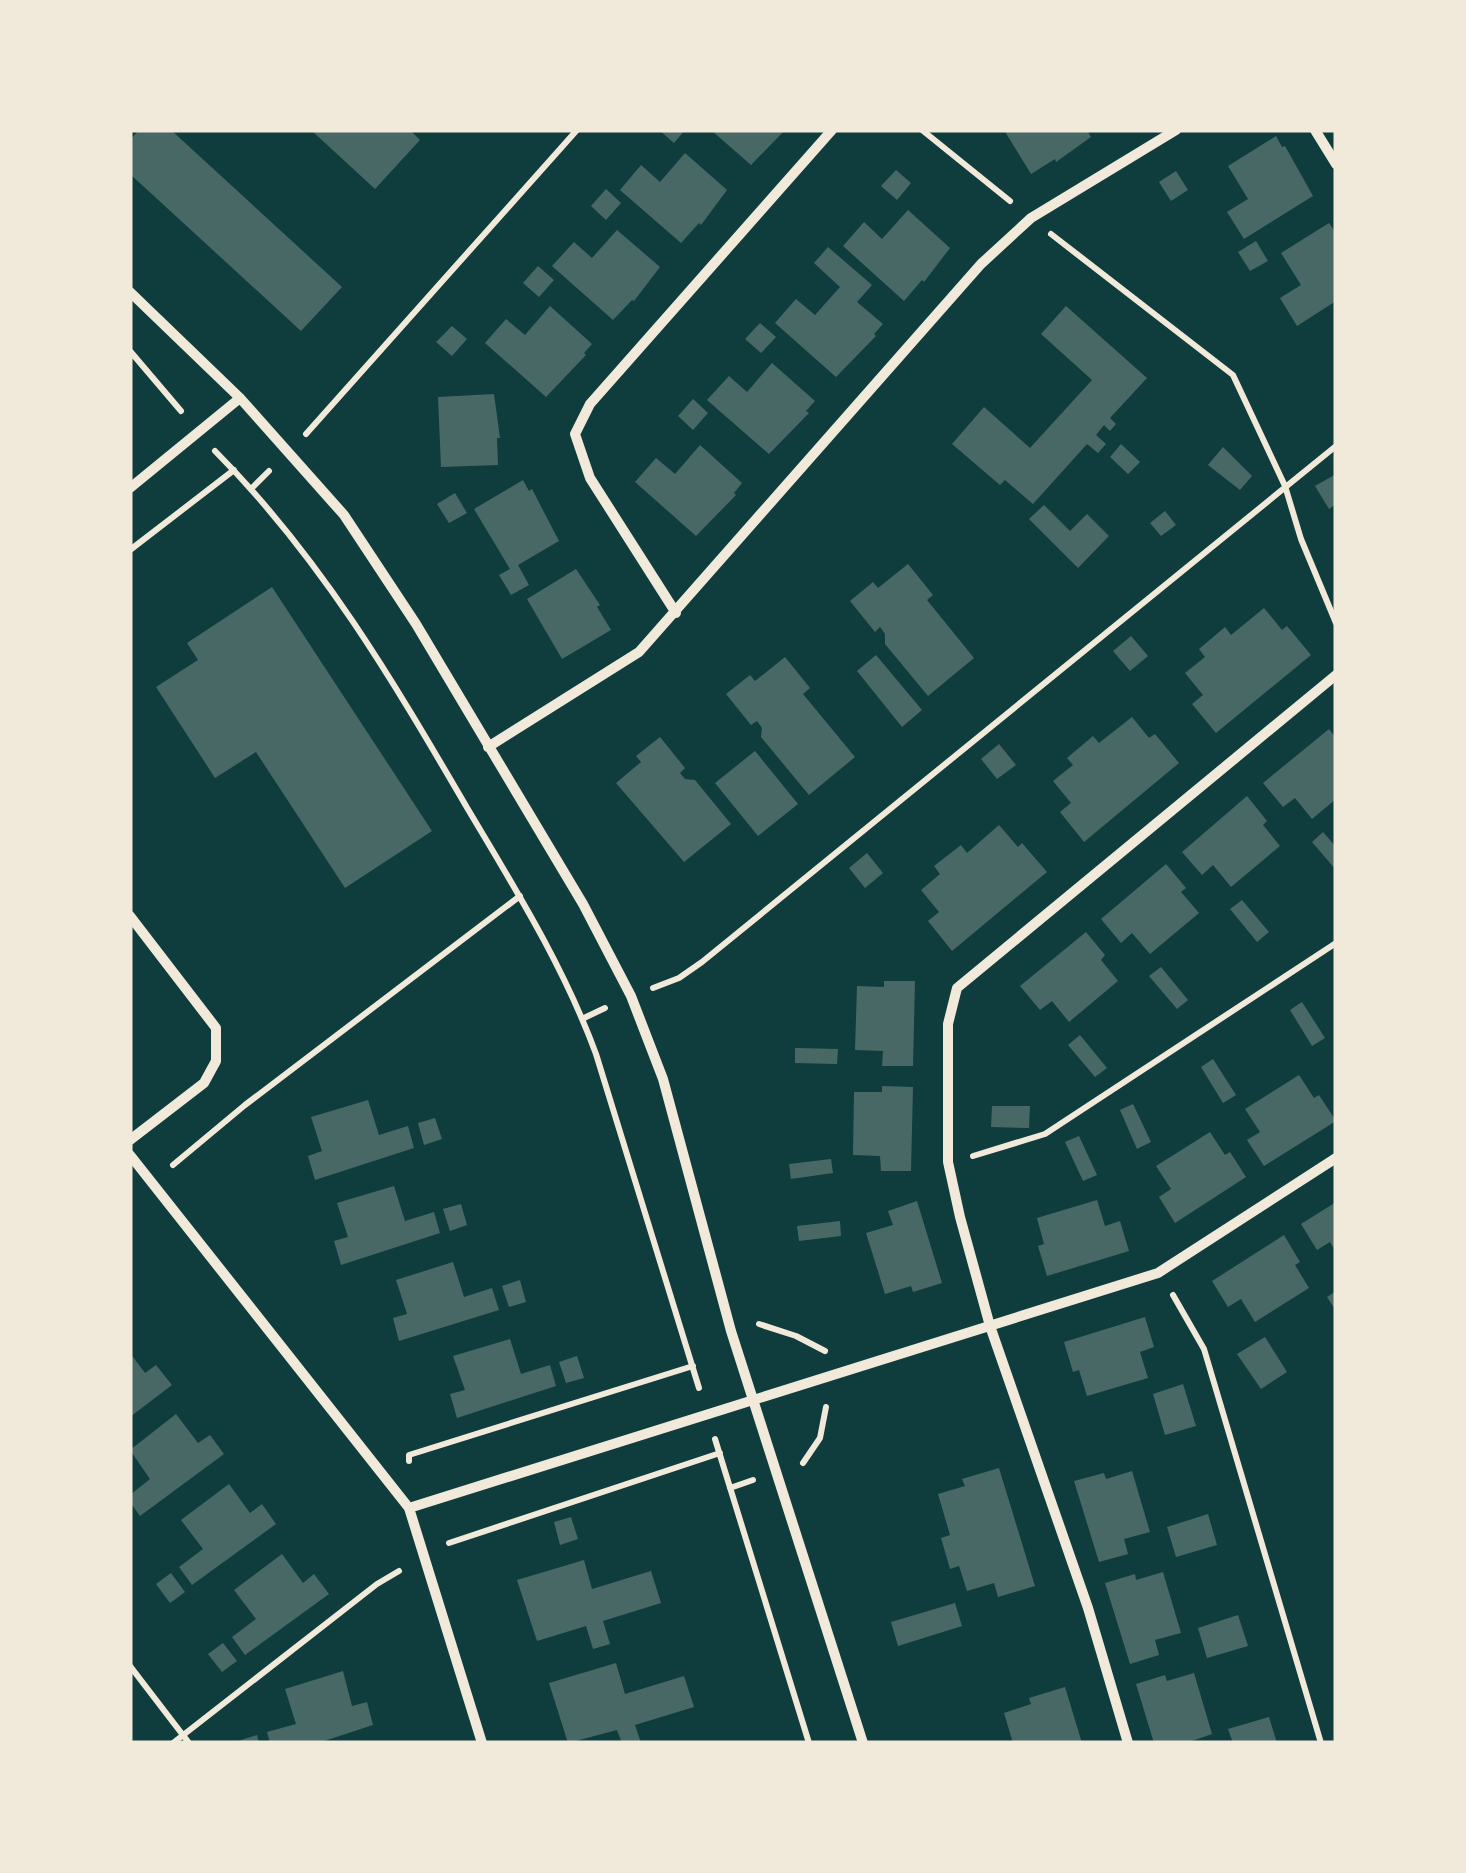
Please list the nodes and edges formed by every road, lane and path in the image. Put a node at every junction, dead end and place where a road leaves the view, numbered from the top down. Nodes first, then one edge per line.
1 (577, 130) edge
2 (832, 130) edge
3 (922, 130) edge
4 (1176, 130) edge
5 (1315, 130) edge
6 (1336, 164) edge
7 (1031, 218) junction
8 (130, 292) edge
9 (130, 351) edge
10 (240, 398) junction
11 (198, 434) junction
12 (1336, 446) edge
13 (289, 452) junction
14 (234, 470) junction
15 (1285, 486) junction
16 (130, 488) edge
17 (252, 488) junction
18 (130, 550) edge
19 (676, 613) junction
20 (1336, 624) edge
21 (1336, 675) edge
22 (488, 747) junction
23 (520, 896) junction
24 (130, 916) edge
25 (1336, 943) edge
26 (631, 996) junction
27 (584, 1018) junction
28 (130, 1140) edge
29 (130, 1154) edge
30 (1336, 1158) edge
31 (948, 1162) junction
32 (153, 1182) junction
33 (1158, 1273) junction
34 (990, 1326) junction
35 (731, 1330) junction
36 (693, 1366) junction
37 (831, 1376) junction
38 (754, 1400) junction
39 (707, 1415) junction
40 (720, 1454) junction
41 (774, 1473) junction
42 (408, 1508) junction
43 (424, 1556) junction
44 (130, 1666) edge
45 (183, 1735) junction
46 (173, 1743) edge
47 (189, 1743) edge
48 (482, 1743) edge
49 (809, 1743) edge
50 (863, 1743) edge
51 (1128, 1743) edge
52 (1322, 1743) edge

1 - 13 path
2 - 19 street
3 - 7 path
4 - 7 street
5 - 6 street
7 - 15 path
7 - 19 street
8 - 10 street
9 - 11 path
10 - 11 street
10 - 13 street
11 - 14 path
11 - 16 street
12 - 15 path
13 - 17 path
13 - 22 street
14 - 17 path
14 - 18 path
15 - 20 path
15 - 26 path
17 - 23 path
19 - 22 street
21 - 31 street
22 - 26 street
23 - 27 path
23 - 32 path
24 - 28 street
25 - 31 path
26 - 27 path
26 - 35 street
27 - 36 path
29 - 32 street
30 - 33 street
31 - 34 street
32 - 42 street
33 - 34 street
33 - 52 path
34 - 37 street
34 - 51 street
35 - 37 path
35 - 38 street
36 - 39 path
36 - 42 path
37 - 38 street
37 - 41 path
38 - 39 street
38 - 41 street
39 - 40 path
39 - 42 street
40 - 43 path
40 - 49 path
41 - 50 street
42 - 43 street
43 - 45 path
43 - 48 street
44 - 45 path
45 - 46 path
45 - 47 path

